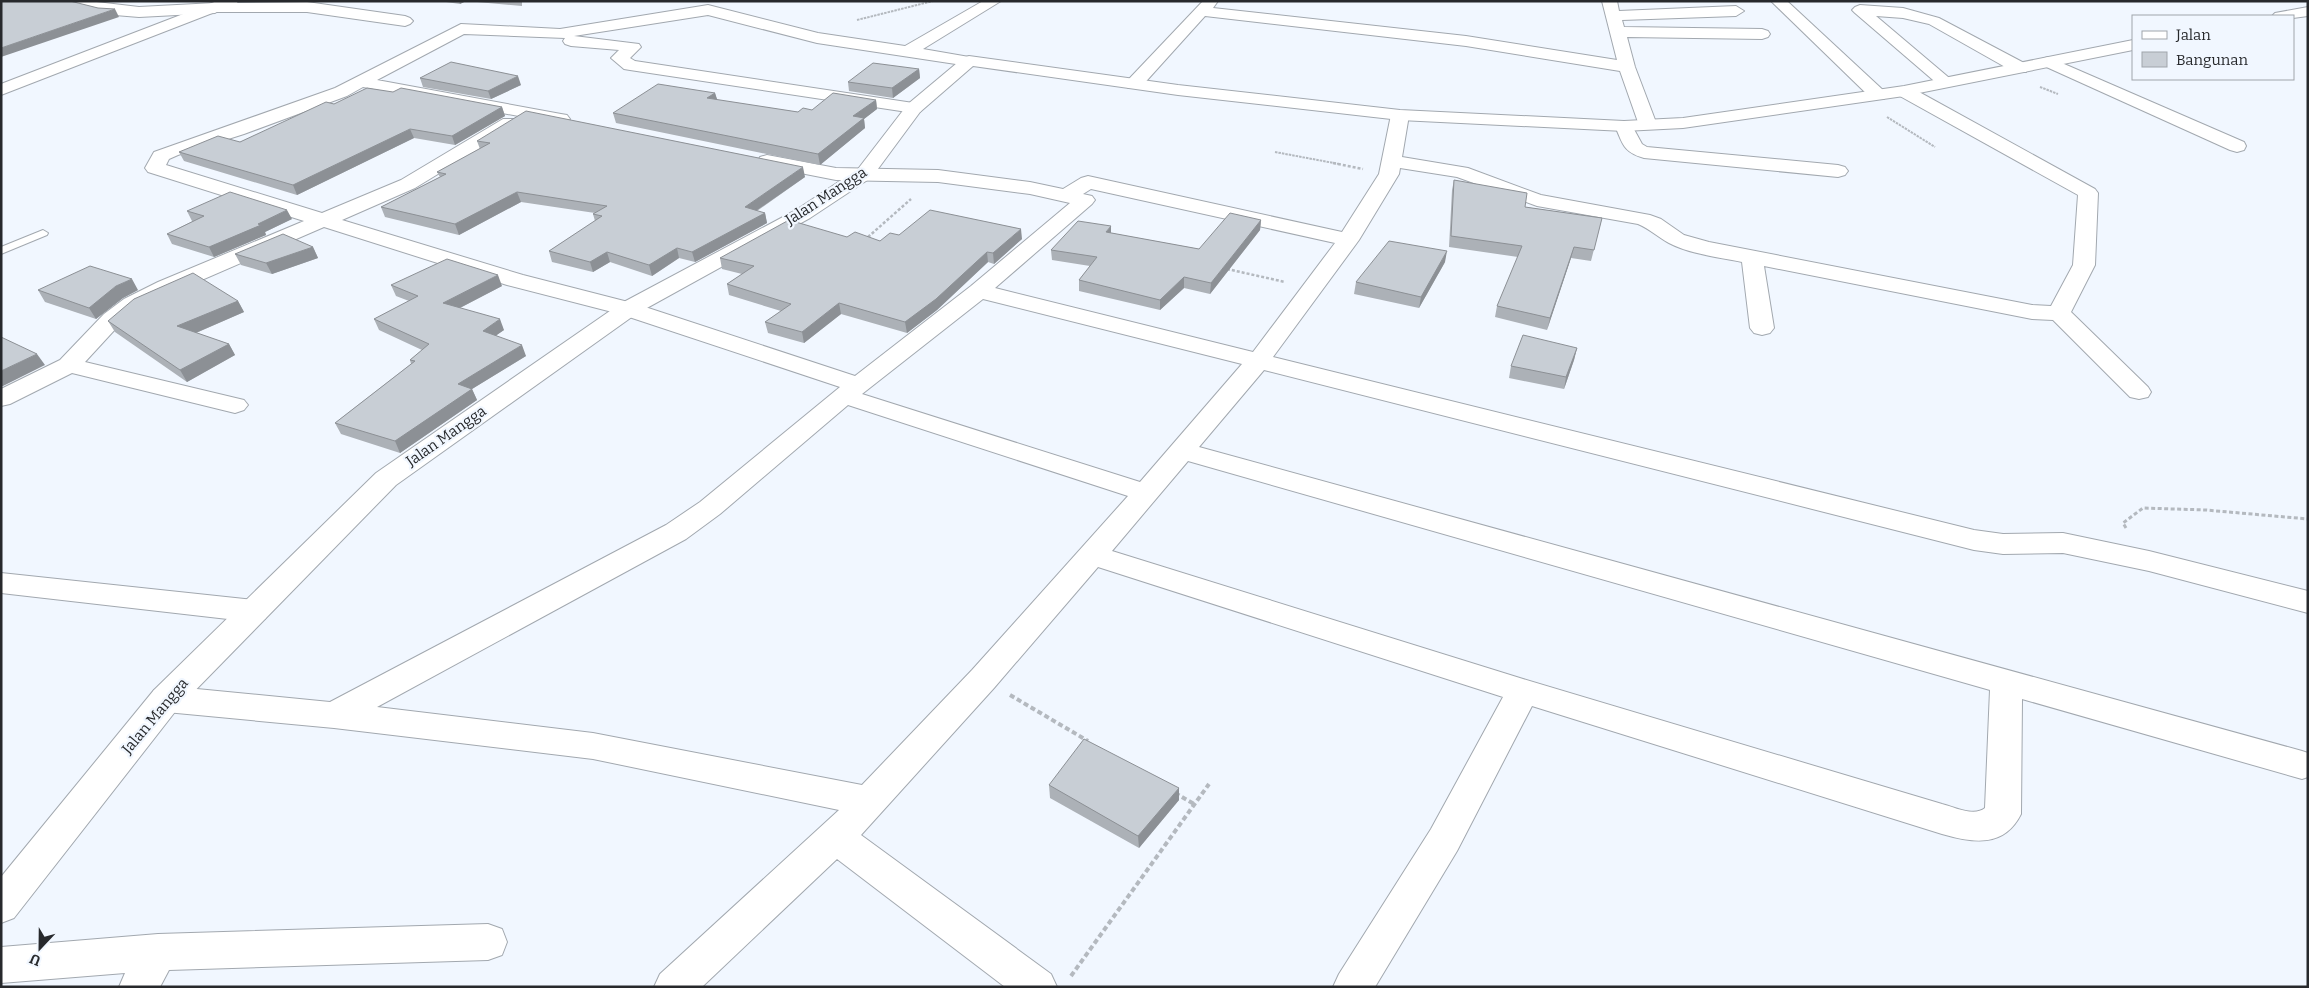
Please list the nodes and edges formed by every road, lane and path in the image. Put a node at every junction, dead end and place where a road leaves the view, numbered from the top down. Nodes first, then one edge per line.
1 (67, 1) edge
2 (232, 1) edge
3 (933, 1) edge
4 (994, 1) edge
5 (1778, 1) edge
6 (313, 4) edge
7 (1206, 6) edge
8 (1854, 6) edge
9 (215, 8) junction
10 (1611, 8) edge
11 (1736, 11) dead end
12 (2308, 11) edge
13 (2286, 15) edge
14 (405, 21) dead end
15 (1618, 32) junction
16 (560, 34) junction
17 (1762, 34) dead end
18 (817, 38) junction
19 (2132, 45) edge
20 (907, 52) junction
21 (969, 61) junction
22 (2048, 62) junction
23 (1627, 67) junction
24 (2020, 68) junction
25 (362, 82) junction
26 (1946, 82) junction
27 (1134, 84) junction
28 (6, 86) edge
29 (1904, 91) junction
30 (1878, 94) junction
31 (1857, 98) junction
32 (914, 108) junction
33 (527, 112) junction
34 (1400, 115) junction
35 (574, 121) edge
36 (1648, 125) junction
37 (1624, 126) junction
38 (2237, 146) dead end
39 (1935, 147) dead end
40 (754, 158) edge
41 (1392, 161) junction
42 (1838, 171) dead end
43 (866, 174) junction
44 (938, 176) junction
45 (1068, 195) junction
46 (325, 220) junction
47 (42, 233) dead end
48 (868, 237) edge
49 (1348, 240) junction
50 (1, 251) edge
51 (1752, 258) junction
52 (1218, 267) edge
53 (1312, 289) junction
54 (979, 291) junction
55 (628, 309) junction
56 (2060, 313) junction
57 (1762, 328) dead end
58 (1259, 360) junction
59 (69, 365) junction
60 (852, 390) junction
61 (2139, 392) dead end
62 (1, 399) edge
63 (235, 405) dead end
64 (1184, 450) junction
65 (1146, 493) junction
66 (2308, 519) edge
67 (1092, 555) junction
68 (2149, 561) junction
69 (1, 583) edge
70 (2308, 602) edge
71 (254, 611) junction
72 (983, 679) junction
73 (2006, 683) junction
74 (1523, 691) junction
75 (166, 699) junction
76 (334, 715) junction
77 (1093, 744) edge
78 (2302, 765) dead end
79 (1209, 784) dead end
80 (1169, 789) edge
81 (869, 801) junction
82 (1194, 804) junction
83 (836, 837) junction
84 (1, 906) edge
85 (488, 942) dead end
86 (158, 952) junction
87 (1, 965) edge
88 (1053, 983) edge
89 (139, 987) edge
90 (674, 987) edge
91 (1353, 987) edge

1 - 9 street
2 - 9 street
3 - 18 path
4 - 20 street
5 - 30 street
6 - 9 street
6 - 14 street
7 - 23 street
7 - 27 street
8 - 24 street
8 - 26 street
9 - 28 street
10 - 11 street
10 - 15 street
12 - 13 street
15 - 17 street
15 - 23 street
16 - 18 street
16 - 25 street
16 - 32 street
18 - 20 street
19 - 22 street
20 - 21 street
21 - 27 street
21 - 32 street, Jalan Mangga
22 - 24 street
22 - 38 street
23 - 36 street
24 - 26 street
25 - 33 street
25 - 46 street
26 - 29 street
27 - 34 street
29 - 30 street
29 - 56 street
30 - 31 street
31 - 36 street
31 - 39 path
32 - 43 street, Jalan Mangga
33 - 35 street
33 - 46 street
34 - 37 street
34 - 41 street
36 - 37 street
37 - 42 street
40 - 43 street
41 - 49 street
41 - 51 street
43 - 44 street
43 - 55 street, Jalan Mangga
44 - 45 street
44 - 48 path
45 - 49 street
45 - 54 street
46 - 55 street
46 - 59 street
47 - 50 lane
49 - 53 street
51 - 56 street
51 - 57 street
52 - 53 path
53 - 58 street
54 - 58 street
54 - 60 street
55 - 60 street
55 - 71 street, Jalan Mangga
56 - 61 street
58 - 64 street
58 - 68 street
59 - 62 street
59 - 63 street
60 - 65 street
60 - 76 street
64 - 65 street
64 - 73 street
65 - 67 street
66 - 68 path
67 - 72 street
67 - 74 street
68 - 70 street
69 - 71 street
71 - 75 street, Jalan Mangga
72 - 77 path
72 - 81 street
73 - 74 street
73 - 78 street
74 - 91 street
75 - 76 street
75 - 84 street, Jalan Mangga
76 - 81 street
79 - 82 path
80 - 82 path
81 - 83 street
82 - 88 path
83 - 88 street
83 - 90 street
85 - 86 street
86 - 87 street
86 - 89 street

